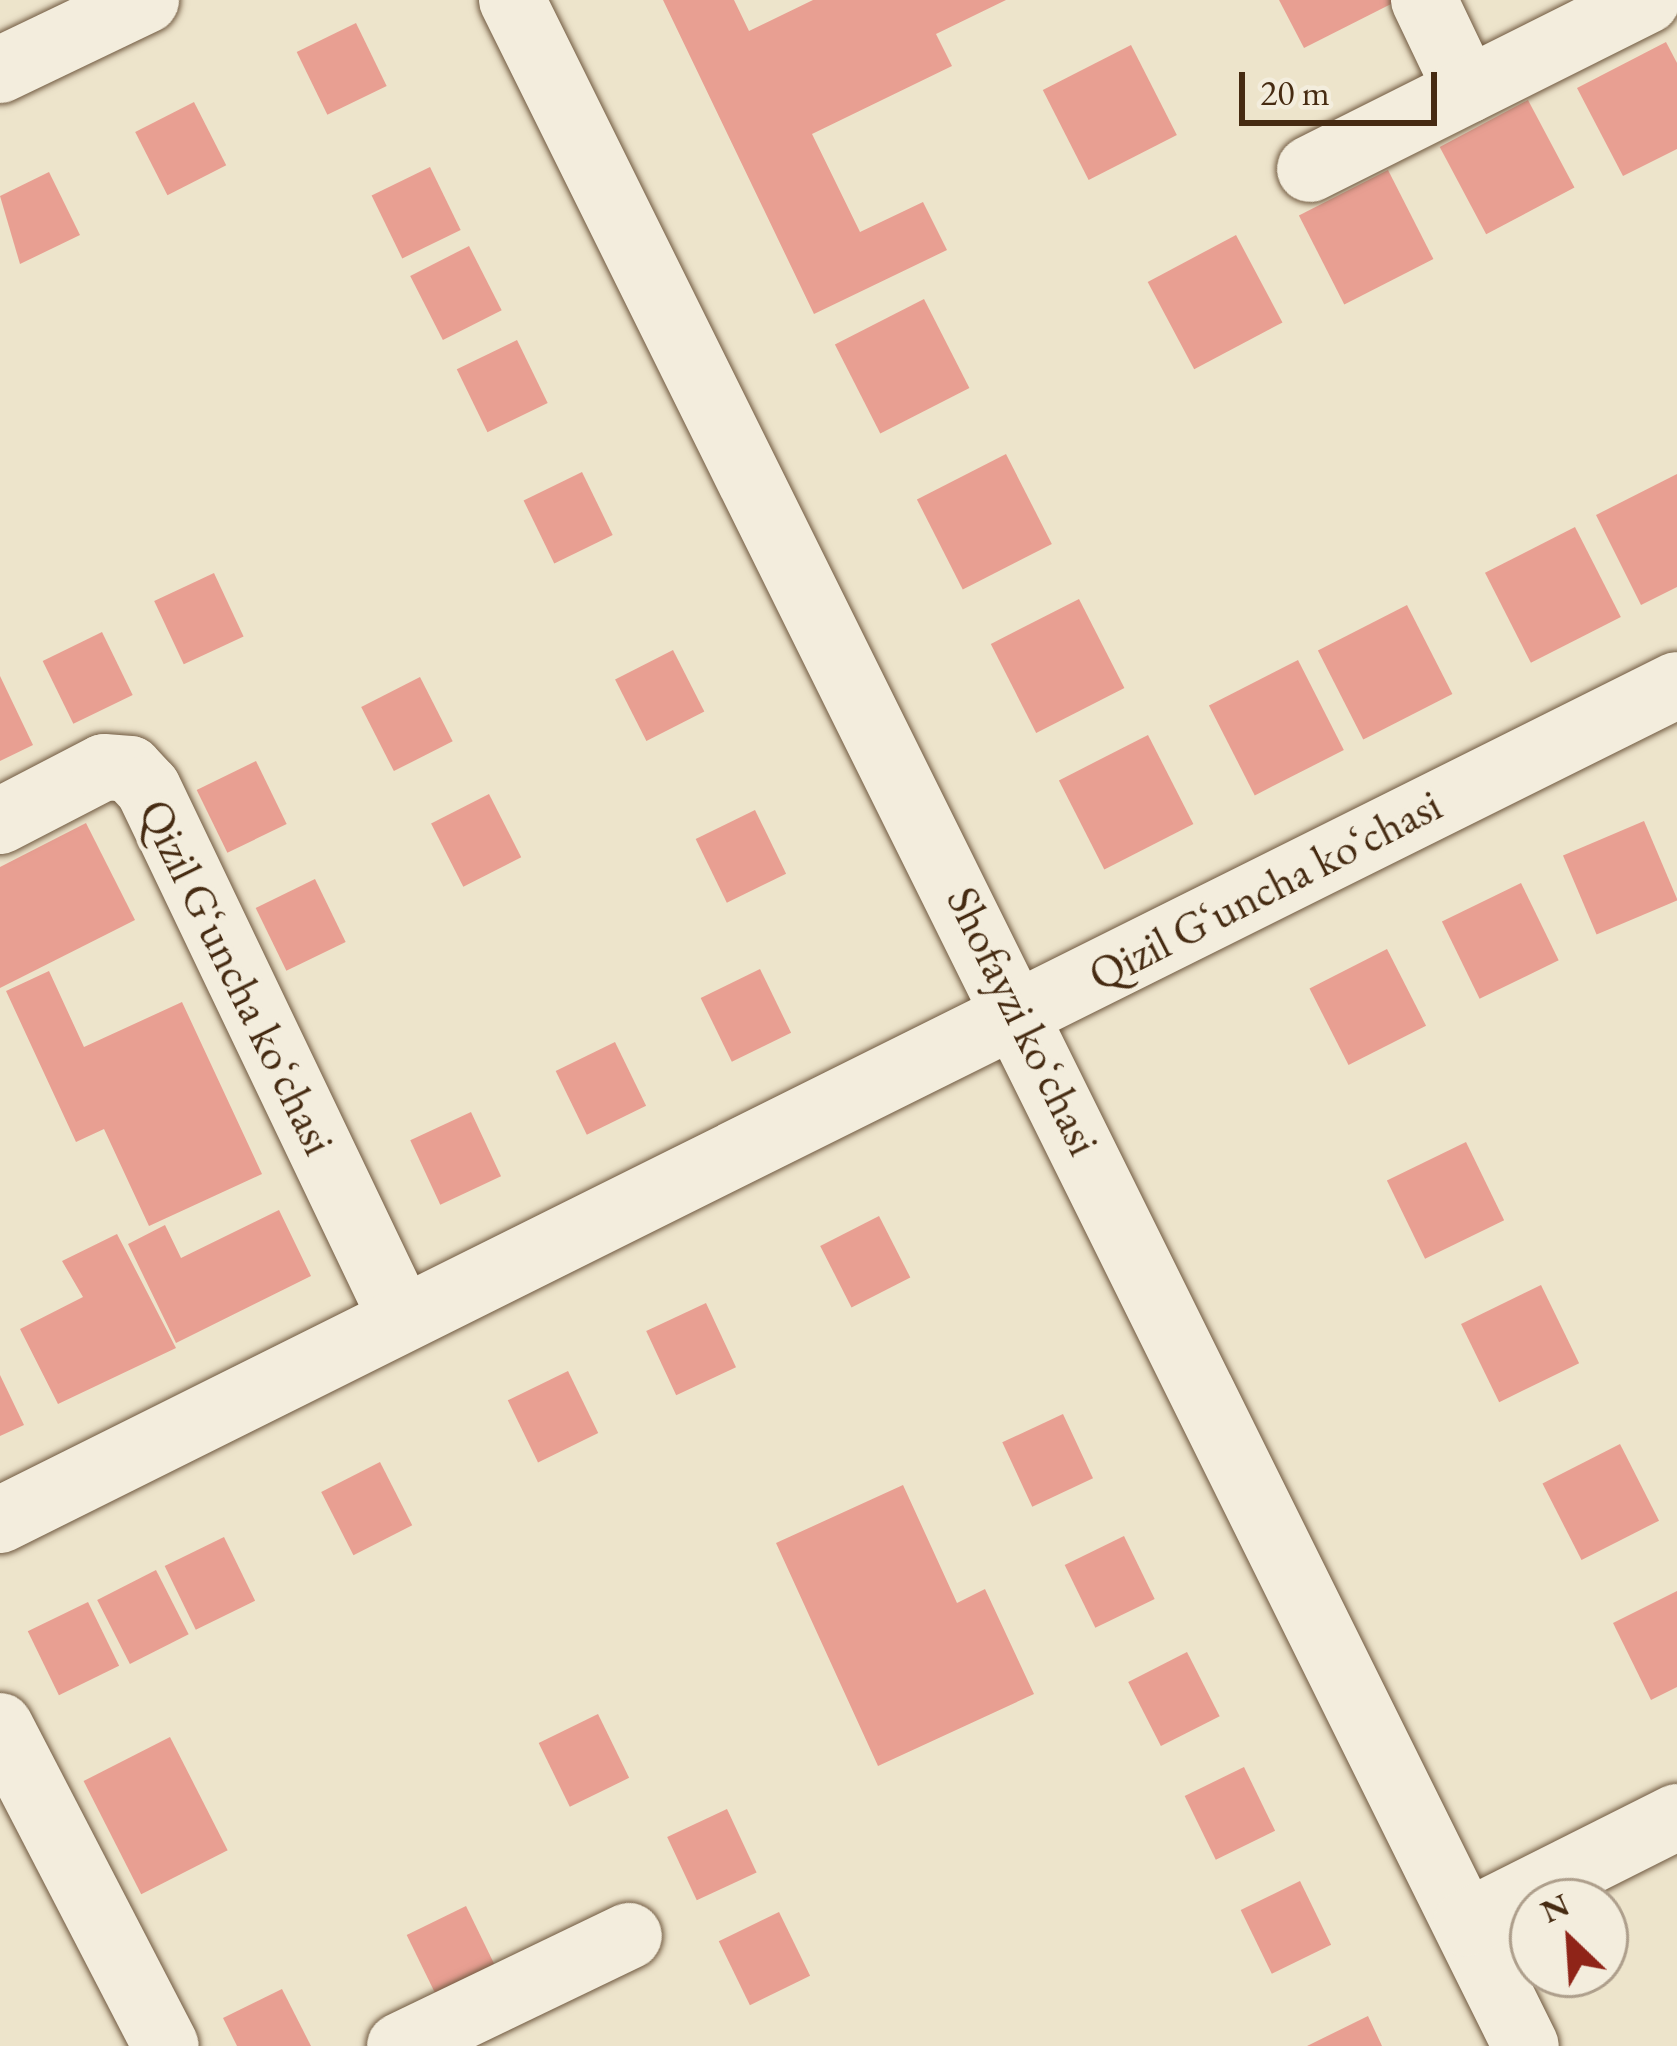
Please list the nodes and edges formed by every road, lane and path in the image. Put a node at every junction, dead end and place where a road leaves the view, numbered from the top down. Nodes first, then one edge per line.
1 (146, 0) edge
2 (512, 0) edge
3 (1424, 0) edge
4 (1648, 0) edge
5 (0, 70) edge
6 (1467, 90) junction
7 (1310, 169) dead end
8 (1677, 685) edge
9 (0, 821) edge
10 (1020, 1013) junction
11 (401, 1317) junction
12 (0, 1520) edge
13 (0, 1726) edge
14 (1677, 1817) edge
15 (1466, 1923) junction
16 (629, 1936) dead end
17 (166, 2046) edge
18 (400, 2046) edge
19 (1526, 2046) edge

1 - 5 street
2 - 10 street, Shofayzi koʻchasi
3 - 6 street
4 - 6 street
6 - 7 street
8 - 10 street, Qizil Gʻuncha koʻchasi
9 - 11 street, Qizil Gʻuncha koʻchasi
10 - 11 street, Qizil Gʻuncha koʻchasi
10 - 15 street, Shofayzi koʻchasi
11 - 12 street, Qizil Gʻuncha koʻchasi
13 - 17 street
14 - 15 street
15 - 19 street, Shofayzi koʻchasi
16 - 18 street

